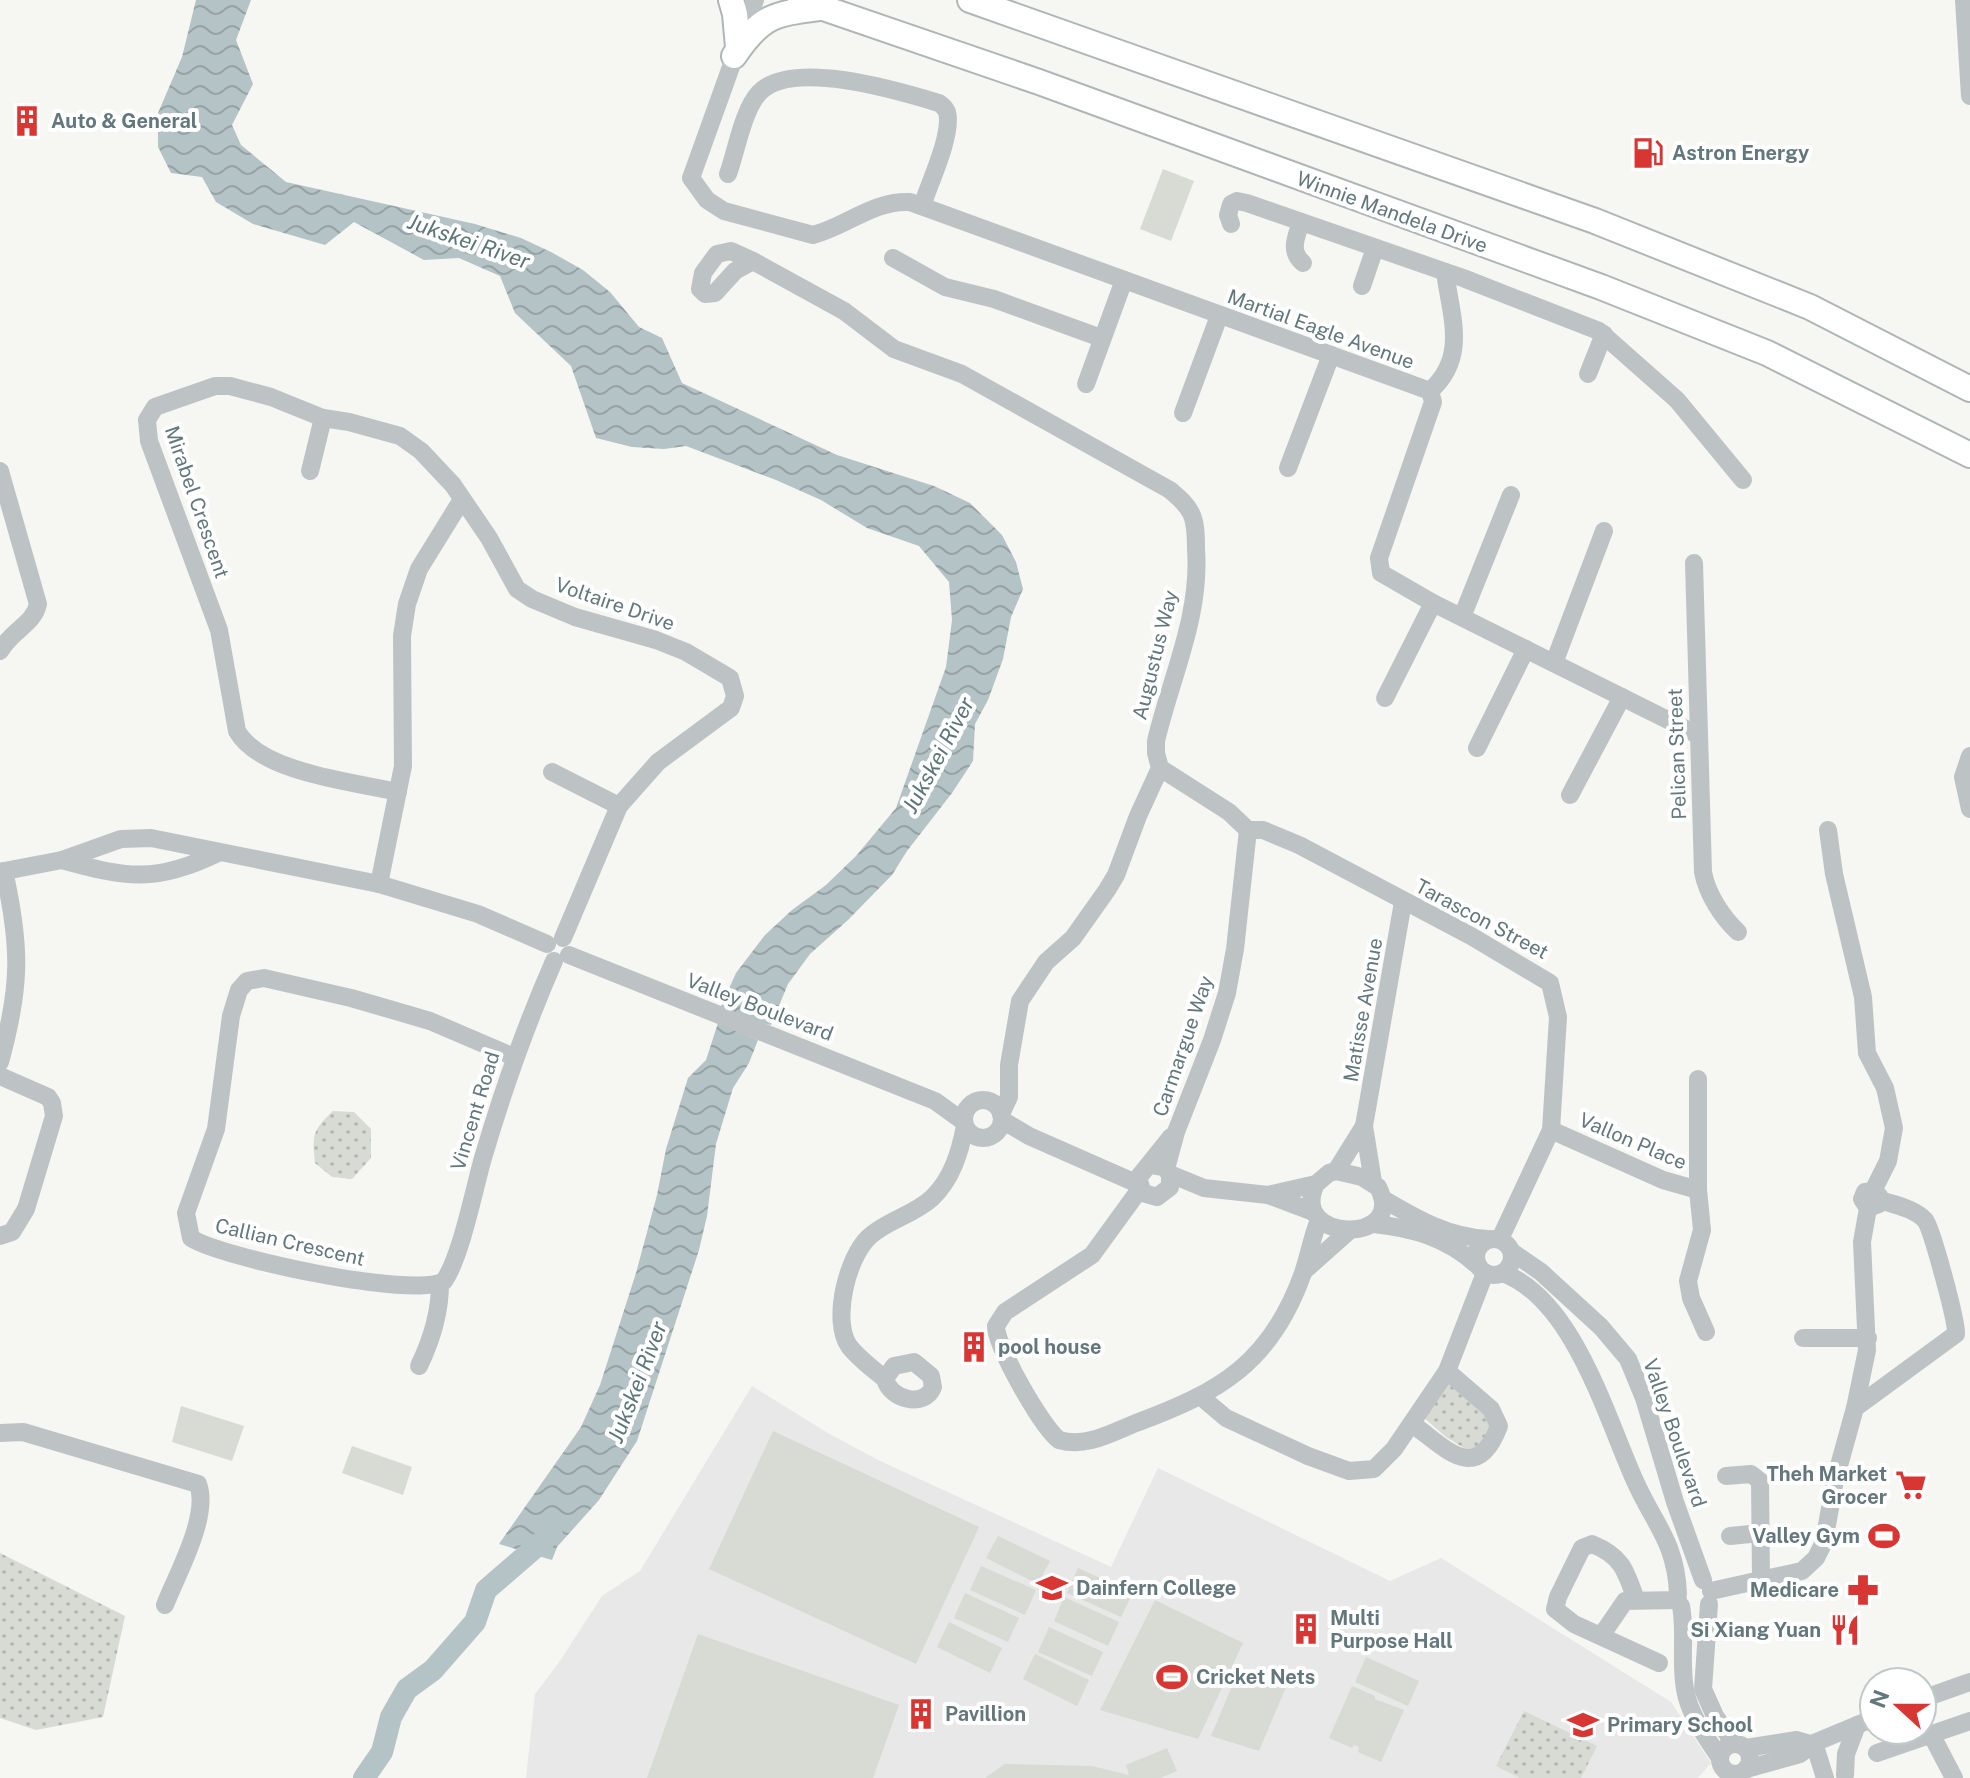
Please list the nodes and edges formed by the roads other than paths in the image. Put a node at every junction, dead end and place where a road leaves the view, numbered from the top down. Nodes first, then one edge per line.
1 (731, 0) edge
2 (755, 0) edge
3 (970, 0) edge
4 (1964, 0) edge
5 (811, 4) edge
6 (736, 51) junction
7 (1970, 96) edge
8 (728, 174) dead end
9 (922, 206) junction
10 (1301, 222) junction
11 (1231, 224) dead end
12 (1375, 248) junction
13 (893, 258) dead end
14 (753, 261) junction
15 (1303, 263) dead end
16 (1445, 272) junction
17 (1124, 280) junction
18 (1362, 286) dead end
19 (1219, 316) junction
20 (1604, 334) junction
21 (1101, 338) junction
22 (1331, 355) junction
23 (1588, 374) dead end
24 (1086, 384) dead end
25 (1970, 389) edge
26 (1430, 391) junction
27 (1183, 413) dead end
28 (323, 418) junction
29 (1970, 455) edge
30 (1288, 468) dead end
31 (0, 471) edge
32 (310, 471) dead end
33 (1743, 480) dead end
34 (1511, 495) dead end
35 (461, 501) junction
36 (1604, 531) dead end
37 (1694, 563) dead end
38 (1433, 603) junction
39 (1462, 617) junction
40 (1526, 649) junction
41 (0, 651) edge
42 (1554, 663) junction
43 (1622, 697) junction
44 (1385, 698) dead end
45 (1698, 735) junction
46 (1477, 748) dead end
47 (1970, 756) edge
48 (1160, 768) junction
49 (552, 772) dead end
50 (398, 792) junction
51 (1570, 795) dead end
52 (619, 806) junction
53 (1970, 809) edge
54 (1248, 830) junction
55 (1828, 830) dead end
56 (218, 853) junction
57 (62, 860) junction
58 (2, 871) edge
59 (379, 884) junction
60 (1403, 902) junction
61 (1738, 932) dead end
62 (558, 949) junction
63 (514, 1057) junction
64 (0, 1062) edge
65 (0, 1076) edge
66 (1698, 1079) dead end
67 (1007, 1082) junction
68 (1001, 1117) junction
69 (976, 1121) junction
70 (1364, 1126) junction
71 (1551, 1130) junction
72 (1029, 1136) junction
73 (1336, 1171) junction
74 (1153, 1180) junction
75 (1373, 1182) junction
76 (1316, 1184) junction
77 (1698, 1190) junction
78 (1268, 1195) junction
79 (1383, 1199) junction
80 (1874, 1200) junction
81 (1315, 1215) junction
82 (1374, 1224) junction
83 (1350, 1230) junction
84 (0, 1236) edge
85 (1500, 1243) junction
86 (1488, 1270) junction
87 (1304, 1271) junction
88 (444, 1281) junction
89 (1706, 1332) dead end
90 (1803, 1338) dead end
91 (1868, 1338) junction
92 (419, 1366) dead end
93 (1447, 1371) junction
94 (885, 1379) dead end
95 (1200, 1396) junction
96 (1855, 1408) junction
97 (1412, 1424) junction
98 (0, 1433) edge
99 (1726, 1476) dead end
100 (1675, 1502) junction
101 (1651, 1511) junction
102 (1761, 1533) junction
103 (1730, 1536) dead end
104 (1761, 1579) junction
105 (1707, 1592) junction
106 (1636, 1600) junction
107 (1679, 1600) junction
108 (165, 1605) dead end
109 (1601, 1636) junction
110 (1659, 1661) dead end
111 (1970, 1682) edge
112 (1938, 1693) edge
113 (1703, 1712) junction
114 (1970, 1721) edge
115 (1858, 1724) edge
116 (1938, 1732) edge
117 (1858, 1733) edge
118 (1817, 1742) junction
119 (1740, 1746) junction
120 (1897, 1746) edge
121 (1937, 1746) edge
122 (1877, 1753) dead end
123 (1720, 1760) junction
124 (1739, 1774) edge
125 (1845, 1777) edge
126 (1708, 1778) edge
127 (1825, 1778) edge
128 (1954, 1778) edge

1 - 6 main road
2 - 6 street
3 - 25 main road
4 - 7 street
5 - 6 main road
5 - 29 main road, Winnie Mandela Drive
6 - 9 street, Martial Eagle Avenue
8 - 9 street
9 - 17 street, Martial Eagle Avenue
10 - 11 street
10 - 12 street
10 - 15 street
12 - 16 street
12 - 18 street
13 - 21 street
14 - 14 street, Augustus Way
14 - 48 street, Augustus Way
16 - 20 street
16 - 26 street
17 - 19 street, Martial Eagle Avenue
17 - 21 street
19 - 22 street, Martial Eagle Avenue
19 - 27 street
20 - 23 street
20 - 33 street
21 - 24 street
22 - 26 street, Martial Eagle Avenue
22 - 30 street
26 - 38 street, Martial Eagle Avenue
28 - 32 street
28 - 35 street, Mirabel Crescent
28 - 50 street, Mirabel Crescent
31 - 41 street
34 - 39 street
35 - 50 street
35 - 52 street, Voltaire Drive
36 - 42 street
37 - 45 street, Pelican Street
38 - 39 street, Martial Eagle Avenue
38 - 44 street
39 - 40 street, Martial Eagle Avenue
40 - 42 street, Martial Eagle Avenue
40 - 46 street
42 - 43 street, Martial Eagle Avenue
43 - 45 street, Martial Eagle Avenue
43 - 51 street
45 - 61 street, Pelican Street
47 - 53 street
48 - 54 street, Tarascon Street
48 - 67 street, Augustus Way
49 - 52 street
50 - 59 street
52 - 62 street, Voltaire Drive
54 - 60 street, Tarascon Street
54 - 74 street, Carmargue Way
55 - 80 street
56 - 57 street, Valley Boulevard
56 - 57 street, Valley Boulevard
56 - 59 street, Valley Boulevard
57 - 58 street, Valley Boulevard
58 - 64 street
59 - 62 street, Valley Boulevard
60 - 70 street, Matisse Avenue
60 - 71 street, Tarascon Street
62 - 63 street, Vincent Road
62 - 69 street, Valley Boulevard
63 - 88 street, Vincent Road
63 - 88 street, Callian Crescent
65 - 84 street
66 - 77 street, Vallon Place
67 - 68 street, Augustus Way
67 - 69 street
68 - 69 street
68 - 72 street
69 - 72 street
69 - 94 street
70 - 73 street, Matisse Avenue
70 - 75 street, Matisse Avenue
71 - 77 street, Vallon Place
71 - 85 street, Tarascon Street
72 - 74 street
73 - 75 street
73 - 76 street
74 - 78 street
74 - 95 street
75 - 79 street
76 - 78 street
76 - 81 street
77 - 89 street, Vallon Place
78 - 81 street
79 - 82 street
79 - 85 street, Valley Boulevard
80 - 91 street
80 - 96 street
81 - 83 street
81 - 87 street
82 - 83 street
82 - 86 street, Valley Boulevard
83 - 87 street
85 - 86 street
85 - 86 street
85 - 100 street, Valley Boulevard
86 - 93 street
86 - 101 street, Valley Boulevard
87 - 95 street
88 - 92 street, Vincent Road
90 - 91 street
91 - 96 street
93 - 97 street
93 - 97 street
95 - 97 street
96 - 104 street
98 - 108 street
99 - 102 street
100 - 101 street
100 - 105 street, Valley Boulevard
101 - 107 street, Valley Boulevard
102 - 103 street
102 - 104 street
104 - 105 street
105 - 107 street
105 - 107 street
105 - 113 street, Valley Boulevard
106 - 107 street
106 - 109 street
106 - 109 street
107 - 113 street, Valley Boulevard
109 - 110 street
111 - 112 street
113 - 119 street, Valley Boulevard
113 - 123 street, Valley Boulevard
114 - 116 street
115 - 118 street
117 - 125 street
118 - 119 street
118 - 124 street
118 - 125 street
118 - 127 street
119 - 123 street
119 - 124 street
120 - 122 street
121 - 128 street
123 - 124 street
123 - 126 street

